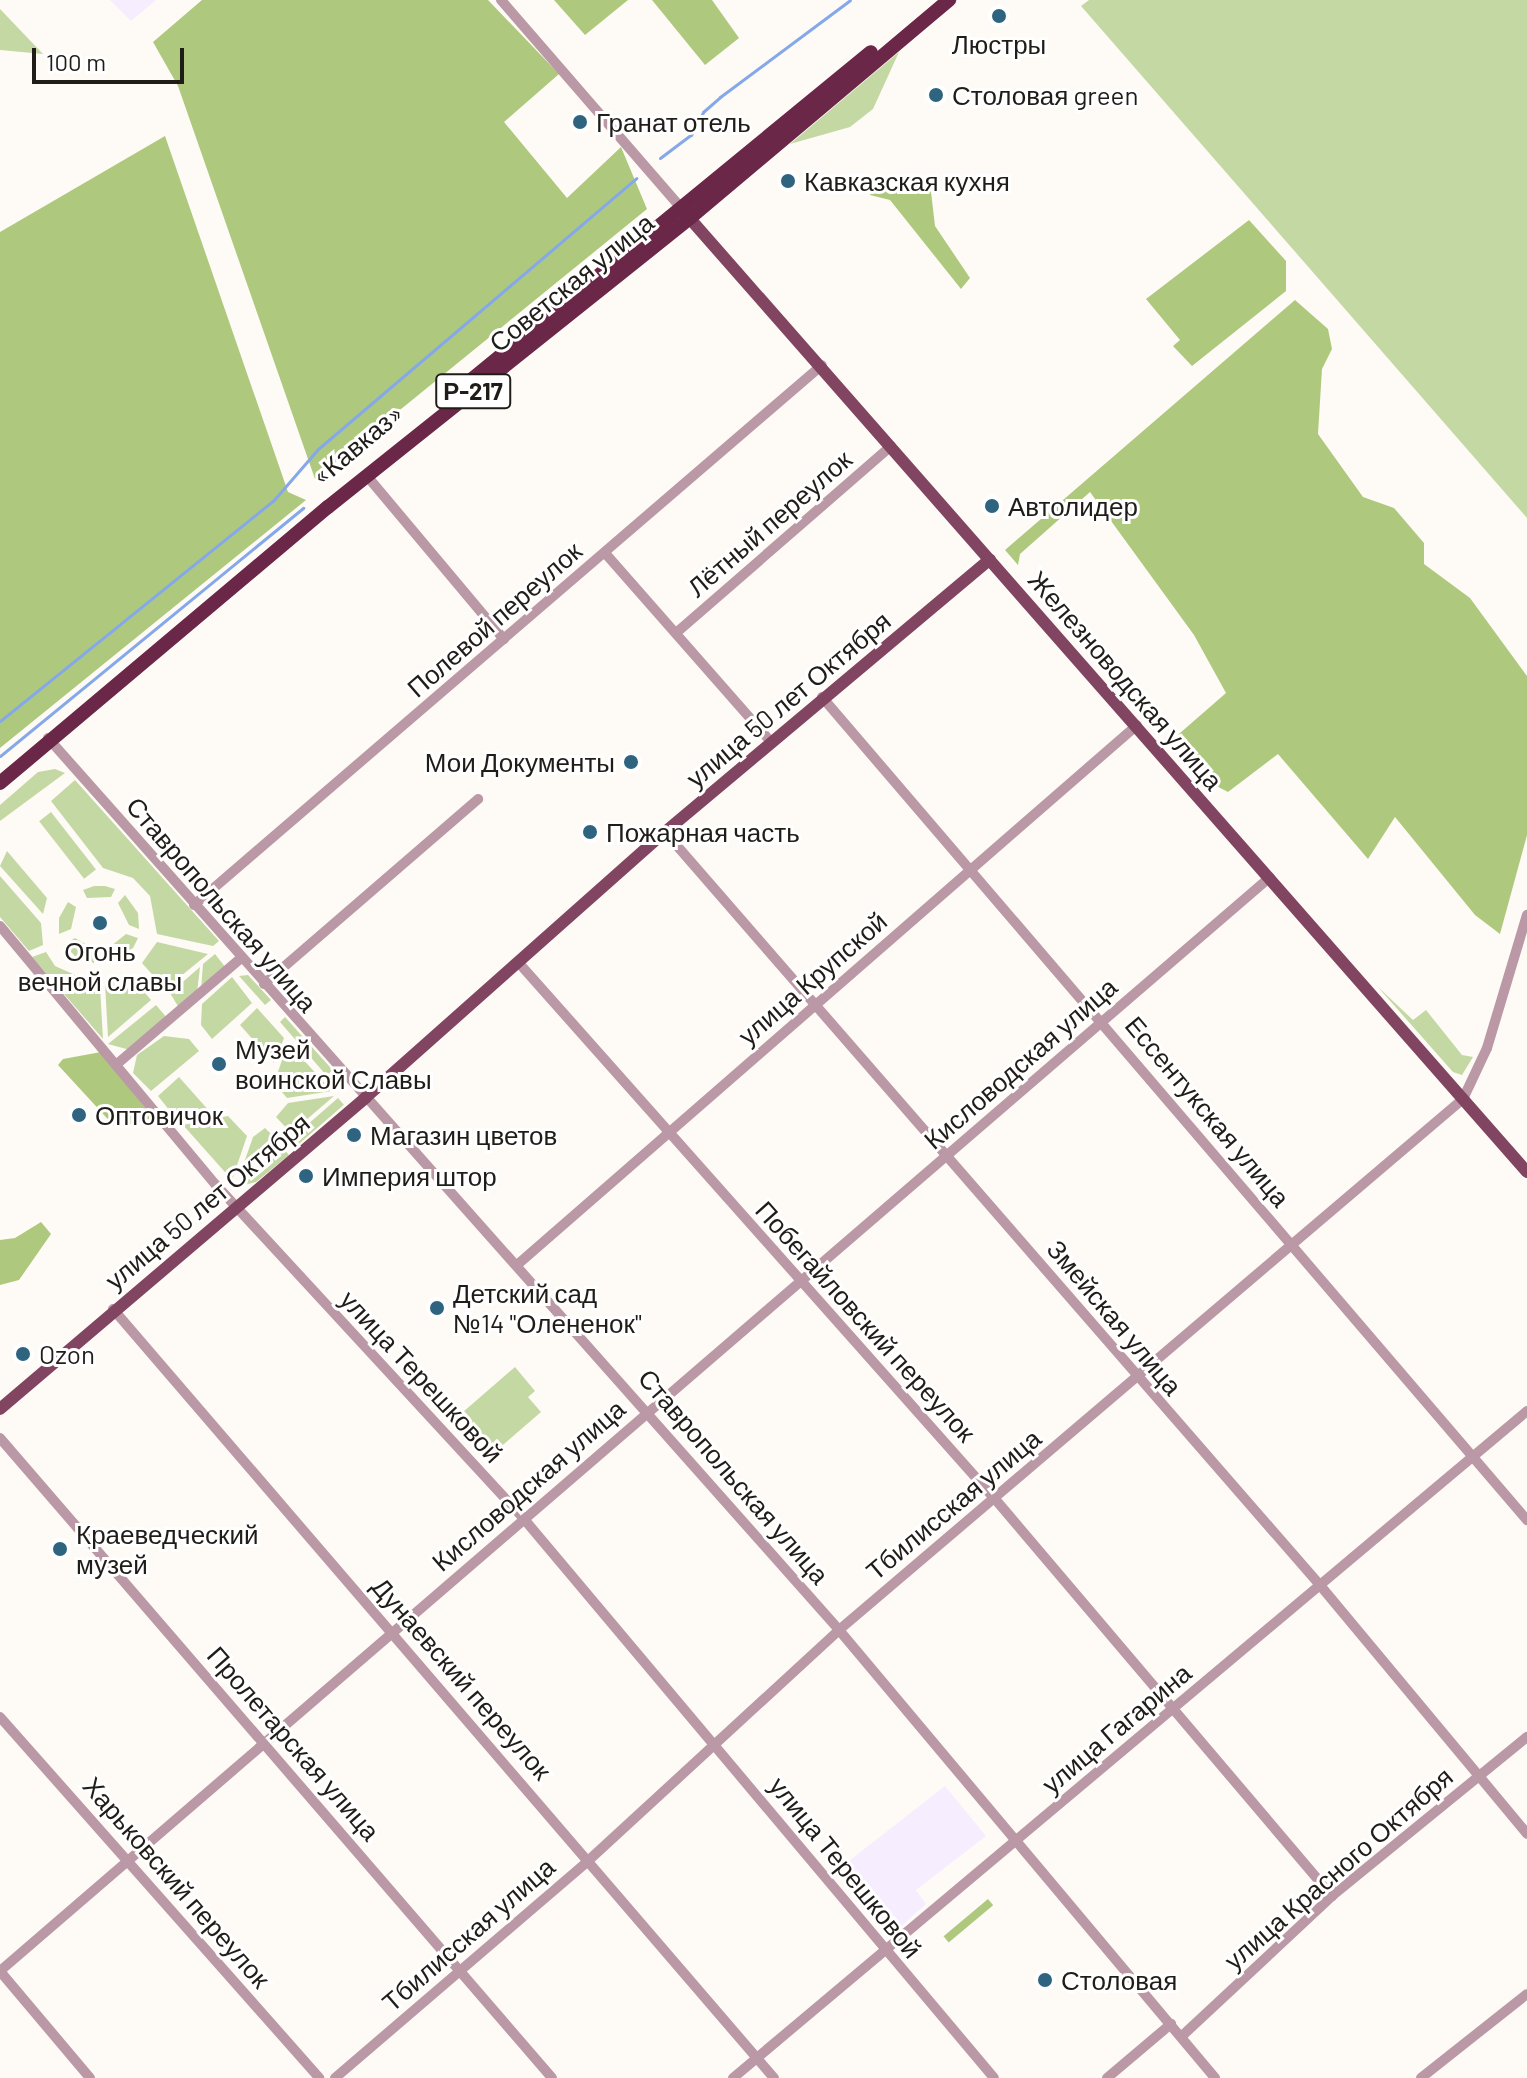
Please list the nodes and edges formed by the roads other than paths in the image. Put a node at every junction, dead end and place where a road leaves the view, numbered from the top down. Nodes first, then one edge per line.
1 (501, 0) edge
2 (933, 0) edge
3 (949, 0) edge
4 (685, 213) junction
5 (822, 365) junction
6 (891, 446) junction
7 (367, 476) junction
8 (605, 553) junction
9 (990, 559) junction
10 (676, 633) junction
11 (504, 639) junction
12 (822, 697) junction
13 (1137, 725) junction
14 (48, 738) junction
15 (771, 742) junction
16 (0, 775) edge
17 (0, 783) edge
18 (478, 799) dead end
19 (665, 832) junction
20 (973, 870) junction
21 (1270, 877) junction
22 (194, 905) junction
23 (1527, 915) edge
24 (0, 926) edge
25 (241, 958) junction
26 (518, 962) junction
27 (264, 984) junction
28 (816, 1003) junction
29 (1101, 1020) junction
30 (117, 1064) junction
31 (365, 1098) junction
32 (1463, 1099) junction
33 (668, 1132) junction
34 (948, 1154) junction
35 (1527, 1172) edge
36 (236, 1204) junction
37 (1295, 1247) junction
38 (517, 1265) junction
39 (801, 1280) junction
40 (113, 1309) junction
41 (1136, 1377) junction
42 (0, 1409) edge
43 (648, 1411) junction
44 (1527, 1411) edge
45 (0, 1438) edge
46 (1474, 1457) junction
47 (995, 1499) junction
48 (524, 1519) junction
49 (1527, 1520) edge
50 (1319, 1584) junction
51 (393, 1630) junction
52 (839, 1630) junction
53 (1171, 1711) junction
54 (0, 1717) edge
55 (1527, 1737) edge
56 (717, 1743) junction
57 (267, 1744) junction
58 (1480, 1776) junction
59 (1527, 1834) edge
60 (1016, 1840) junction
61 (589, 1860) junction
62 (131, 1861) junction
63 (1332, 1896) junction
64 (886, 1951) junction
65 (460, 1969) junction
66 (0, 1971) edge
67 (1527, 1994) edge
68 (1171, 2024) junction
69 (1182, 2036) junction
70 (757, 2059) junction
71 (90, 2078) edge
72 (319, 2078) edge
73 (335, 2078) edge
74 (552, 2078) edge
75 (733, 2078) edge
76 (774, 2078) edge
77 (994, 2078) edge
78 (1107, 2078) edge
79 (1215, 2078) edge
80 (1421, 2078) edge

1 - 4 street
2 - 4 highway, «Кавказ» / Р-217
3 - 4 highway, Советская улица / Р-217
4 - 5 main road, Железноводская улица
4 - 7 highway, Советская улица / Р-217
4 - 14 highway, «Кавказ» / Р-217
5 - 6 main road, Железноводская улица
5 - 8 street, Полевой переулок
6 - 9 main road, Железноводская улица
6 - 10 street, Лётный переулок
7 - 11 street
7 - 14 highway, Советская улица / Р-217
8 - 10 street
8 - 11 street, Полевой переулок
9 - 12 main road, улица 50 лет Октября
9 - 13 main road, Железноводская улица
10 - 15 street
11 - 22 street, Полевой переулок
12 - 15 main road, улица 50 лет Октября
12 - 20 street, Ессентукская улица
13 - 20 street, улица Крупской
13 - 21 main road, Железноводская улица
14 - 16 highway, «Кавказ» / Р-217
14 - 17 highway, Советская улица / Р-217
14 - 22 street, Ставропольская улица
15 - 19 main road, улица 50 лет Октября
18 - 27 street
19 - 26 main road, улица 50 лет Октября
19 - 28 street, Змейская улица
20 - 28 street, улица Крупской
20 - 29 street, Ессентукская улица
21 - 29 street, Кисловодская улица
21 - 32 main road, Железноводская улица
22 - 25 street, Ставропольская улица
23 - 32 street
24 - 30 street, улица Терешковой
25 - 27 street, Ставропольская улица
25 - 30 street
26 - 31 main road, улица 50 лет Октября
26 - 33 street, Побегайловский переулок
27 - 31 street, Ставропольская улица
28 - 33 street, улица Крупской
28 - 34 street, Змейская улица
29 - 34 street, Кисловодская улица
29 - 37 street, Ессентукская улица
30 - 36 street, улица Терешковой
31 - 36 main road, улица 50 лет Октября
31 - 38 street, Ставропольская улица
32 - 35 main road, Железноводская улица
32 - 37 street, Тбилисская улица
33 - 38 street, улица Крупской
33 - 39 street, Побегайловский переулок
34 - 39 street, Кисловодская улица
34 - 41 street, Змейская улица
36 - 40 main road, улица 50 лет Октября
36 - 48 street, улица Терешковой
37 - 41 street, Тбилисская улица
37 - 46 street, Ессентукская улица
38 - 43 street, Ставропольская улица
39 - 43 street, Кисловодская улица
39 - 47 street, Побегайловский переулок
40 - 42 main road, улица 50 лет Октября
40 - 51 street, Дунаевский переулок
41 - 47 street, Тбилисская улица
41 - 50 street, Змейская улица
43 - 48 street, Кисловодская улица
43 - 52 street, Ставропольская улица
44 - 46 street, улица Гагарина
45 - 57 street, Пролетарская улица
46 - 49 street, Ессентукская улица
46 - 50 street, улица Гагарина
47 - 52 street, Тбилисская улица
47 - 53 street, Побегайловский переулок
48 - 51 street, Кисловодская улица
48 - 56 street, улица Терешковой
50 - 53 street, улица Гагарина
50 - 58 street, Змейская улица
51 - 57 street, Кисловодская улица
51 - 61 street, Дунаевский переулок
52 - 56 street, Тбилисская улица
52 - 60 street, Ставропольская улица
53 - 60 street, улица Гагарина
53 - 63 street, Побегайловский переулок
54 - 62 street, Харьковский переулок
55 - 58 street, улица Красного Октября
56 - 61 street, Тбилисская улица
56 - 64 street, улица Терешковой
57 - 62 street, Кисловодская улица
57 - 65 street, Пролетарская улица
58 - 59 street, Змейская улица
58 - 63 street, улица Красного Октября
60 - 64 street, улица Гагарина
60 - 68 street, Ставропольская улица
61 - 65 street, Тбилисская улица
61 - 70 street, Дунаевский переулок
62 - 66 street, Кисловодская улица
62 - 72 street, Харьковский переулок
63 - 69 street, улица Красного Октября
64 - 70 street, улица Гагарина
64 - 77 street, улица Терешковой
65 - 73 street, Тбилисская улица
65 - 74 street, Пролетарская улица
66 - 71 street
67 - 80 street
68 - 69 street, Ставропольская улица
68 - 78 street
69 - 79 street, Ставропольская улица
70 - 75 street, улица Гагарина
70 - 76 street, Дунаевский переулок

